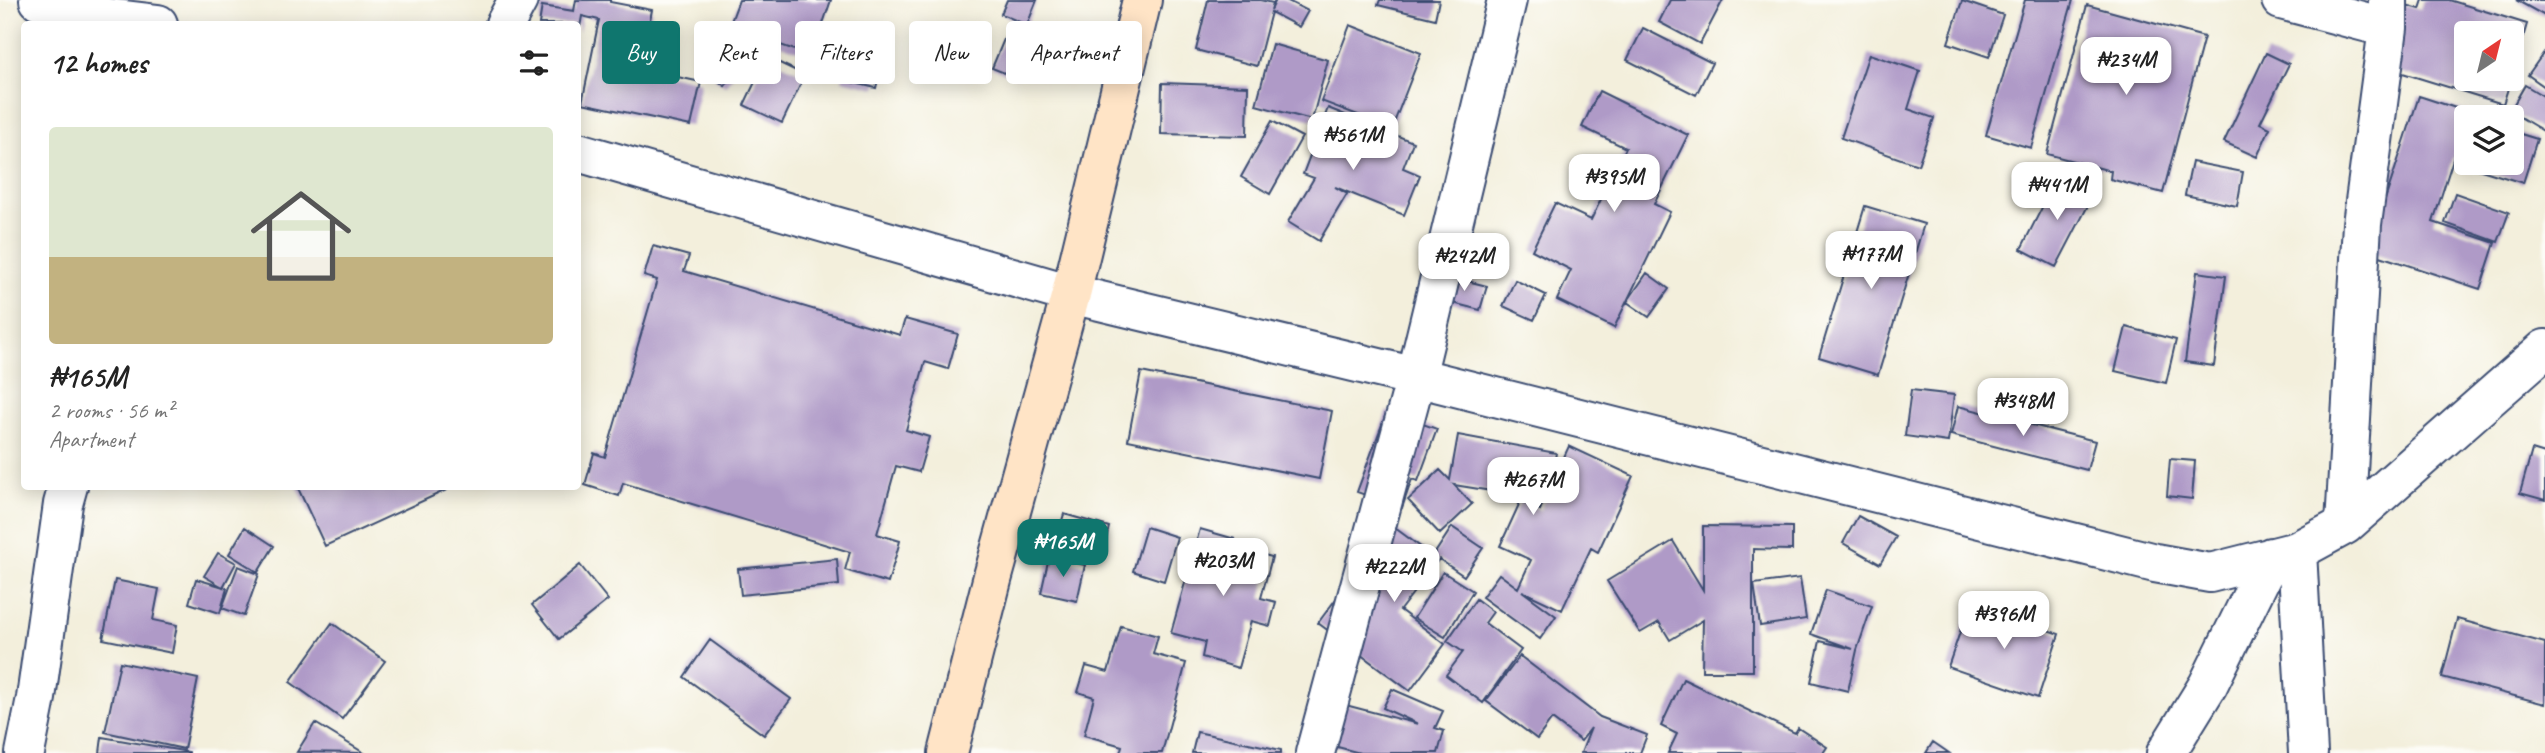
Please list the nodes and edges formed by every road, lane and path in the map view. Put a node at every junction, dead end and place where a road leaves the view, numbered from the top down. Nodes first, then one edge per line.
1 (39, 0) edge
2 (518, 0) edge
3 (1142, 0) edge
4 (1507, 0) edge
5 (2281, 0) edge
6 (2388, 14) edge
7 (133, 21) edge
8 (507, 21) edge
9 (581, 153) edge
10 (1071, 294) junction
11 (2545, 349) edge
12 (1416, 377) junction
13 (67, 490) edge
14 (2345, 525) junction
15 (2284, 554) junction
16 (25, 753) edge
17 (948, 753) edge
18 (1315, 753) edge
19 (2166, 753) edge
20 (2308, 753) edge

1 - 7 street
2 - 8 street
3 - 10 street
4 - 12 street
5 - 6 street
6 - 14 street
9 - 10 street
10 - 12 street
10 - 17 street
11 - 14 street
12 - 15 street
12 - 18 street
13 - 16 street
14 - 15 street
15 - 19 street
15 - 20 street

